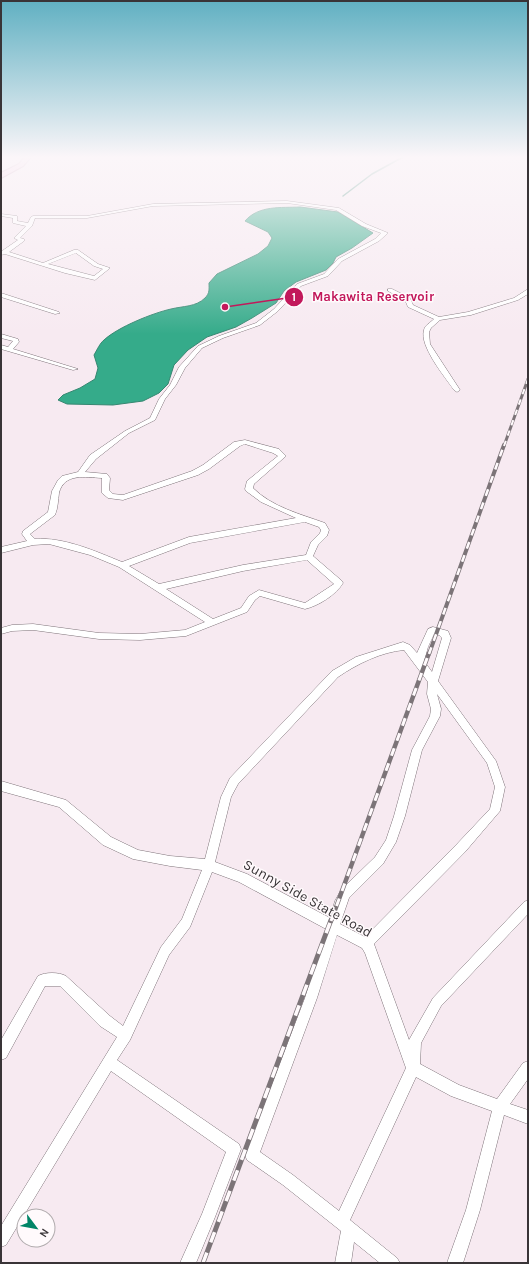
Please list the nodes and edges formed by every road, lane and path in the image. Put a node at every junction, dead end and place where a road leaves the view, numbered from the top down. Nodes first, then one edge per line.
1 (8, 216) edge
2 (93, 216) edge
3 (350, 216) edge
4 (30, 225) junction
5 (3, 254) edge
6 (44, 264) dead end
7 (390, 290) dead end
8 (528, 291) edge
9 (1, 292) edge
10 (1, 295) edge
11 (24, 297) dead end
12 (57, 313) dead end
13 (438, 319) junction
14 (1, 336) edge
15 (1, 347) edge
16 (9, 350) junction
17 (76, 369) dead end
18 (457, 390) dead end
19 (80, 474) junction
20 (307, 519) junction
21 (33, 542) junction
22 (1, 550) edge
23 (309, 557) junction
24 (122, 566) junction
25 (157, 588) junction
26 (212, 622) junction
27 (1, 631) edge
28 (419, 662) junction
29 (434, 682) junction
30 (2, 789) edge
31 (208, 865) junction
32 (528, 906) edge
33 (334, 926) junction
34 (366, 944) junction
35 (125, 1035) junction
36 (1, 1053) edge
37 (109, 1062) junction
38 (413, 1068) junction
39 (528, 1068) edge
40 (500, 1106) junction
41 (528, 1117) edge
42 (345, 1224) junction
43 (1, 1240) edge
44 (188, 1263) edge
45 (343, 1263) edge
46 (392, 1263) edge
47 (455, 1263) edge

1 - 4 street
2 - 4 street
3 - 19 street
4 - 5 street
5 - 6 street
7 - 13 street
8 - 13 street
9 - 11 street
10 - 12 street
13 - 18 street
14 - 16 street
15 - 16 street
16 - 17 street
19 - 20 street
19 - 21 street
20 - 23 street
20 - 24 street
21 - 22 street
21 - 24 street
23 - 25 street
23 - 26 street
24 - 25 street
25 - 26 street
26 - 27 street
28 - 29 street
28 - 29 street
28 - 31 street
29 - 33 street
29 - 34 street
30 - 31 street, Sunny Side State Road
31 - 33 street, Sunny Side State Road
31 - 35 street
32 - 38 street
33 - 34 street, Sunny Side State Road
33 - 42 street
34 - 38 street, Sunny Side State Road
35 - 36 street
35 - 37 street
37 - 43 street
37 - 44 street
38 - 40 street
38 - 42 street
39 - 40 street
40 - 41 street
40 - 47 street
42 - 45 street
42 - 46 street

